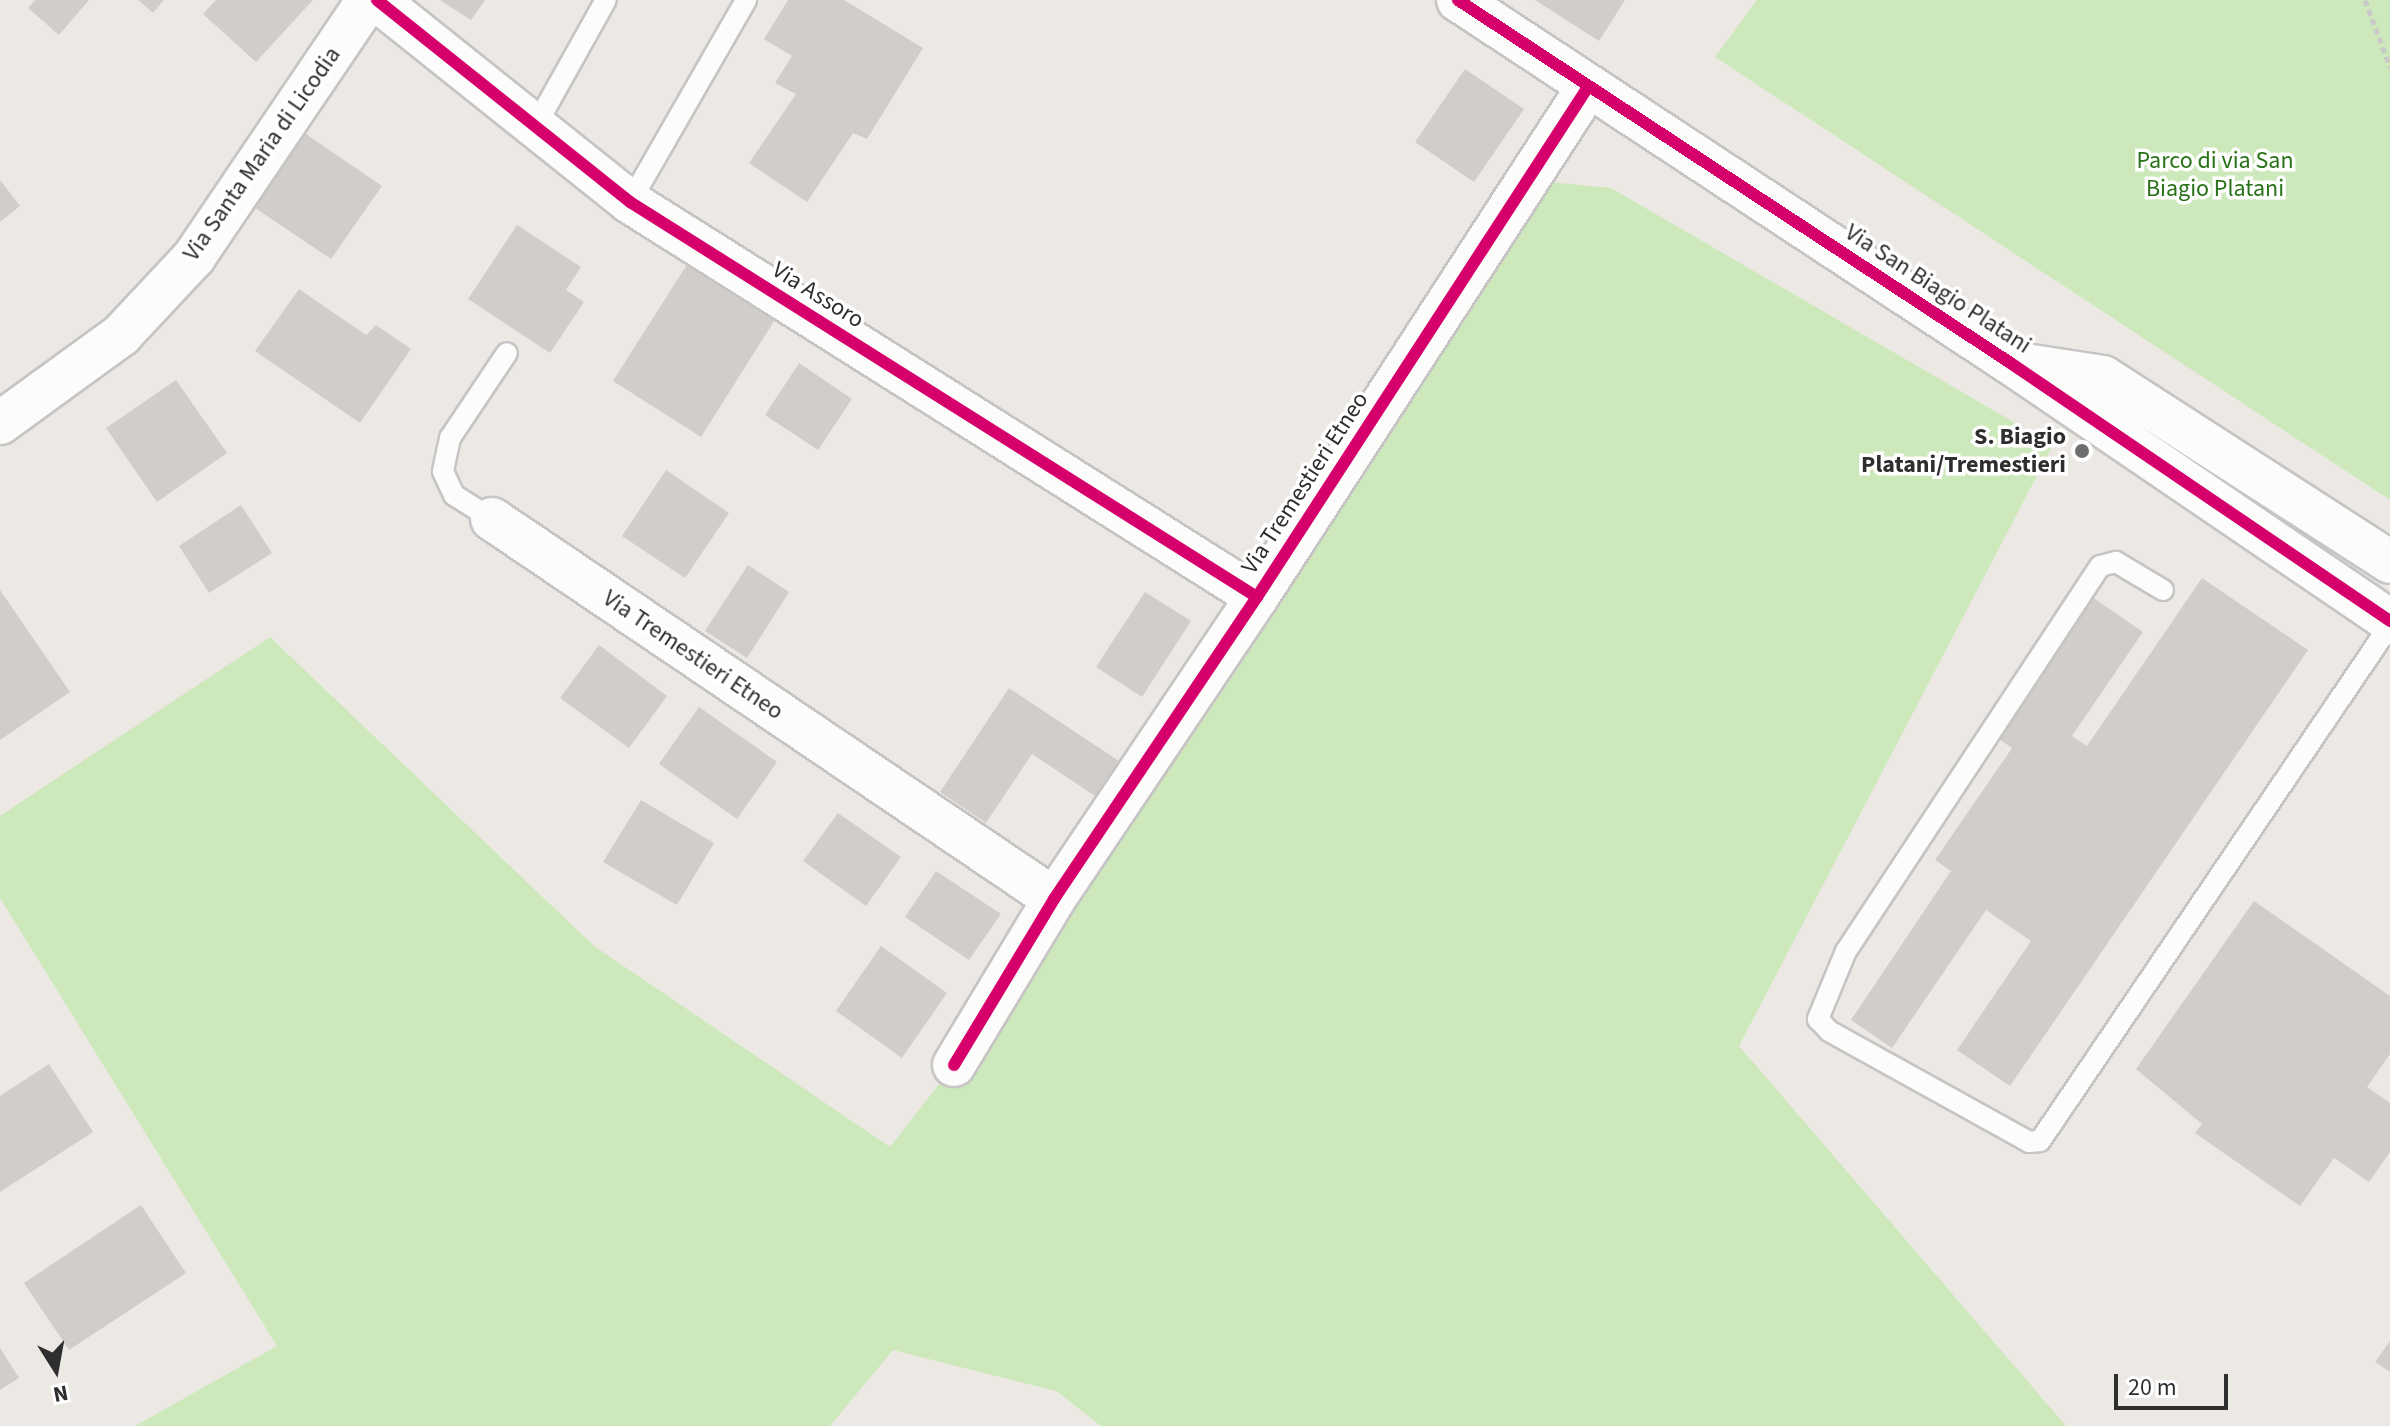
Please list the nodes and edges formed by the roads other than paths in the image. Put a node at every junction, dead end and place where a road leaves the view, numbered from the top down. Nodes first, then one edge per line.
1 (368, 0) edge
2 (377, 0) edge
3 (606, 0) edge
4 (746, 0) edge
5 (1458, 0) edge
6 (1588, 87) junction
7 (536, 125) junction
8 (630, 202) junction
9 (507, 353) dead end
10 (2009, 362) junction
11 (6, 407) edge
12 (492, 519) joint
13 (2390, 562) edge
14 (2163, 590) dead end
15 (1257, 597) junction
16 (2390, 623) edge
17 (1054, 899) junction
18 (954, 1065) dead end

1 - 11 street, Via Santa Maria di Licodia
2 - 7 street, Via Assoro
3 - 7 lane
4 - 8 lane
5 - 6 street, Via San Biagio Platani
6 - 10 street, Via San Biagio Platani
6 - 15 street, Via Tremestieri Etneo
7 - 8 street, Via Assoro
8 - 15 street, Via Assoro
9 - 12 lane
10 - 13 street, Via San Biagio Platani
10 - 16 street, Via San Biagio Platani
12 - 17 street, Via Tremestieri Etneo
14 - 16 lane
15 - 17 street, Via Tremestieri Etneo
17 - 18 street, Via Tremestieri Etneo

